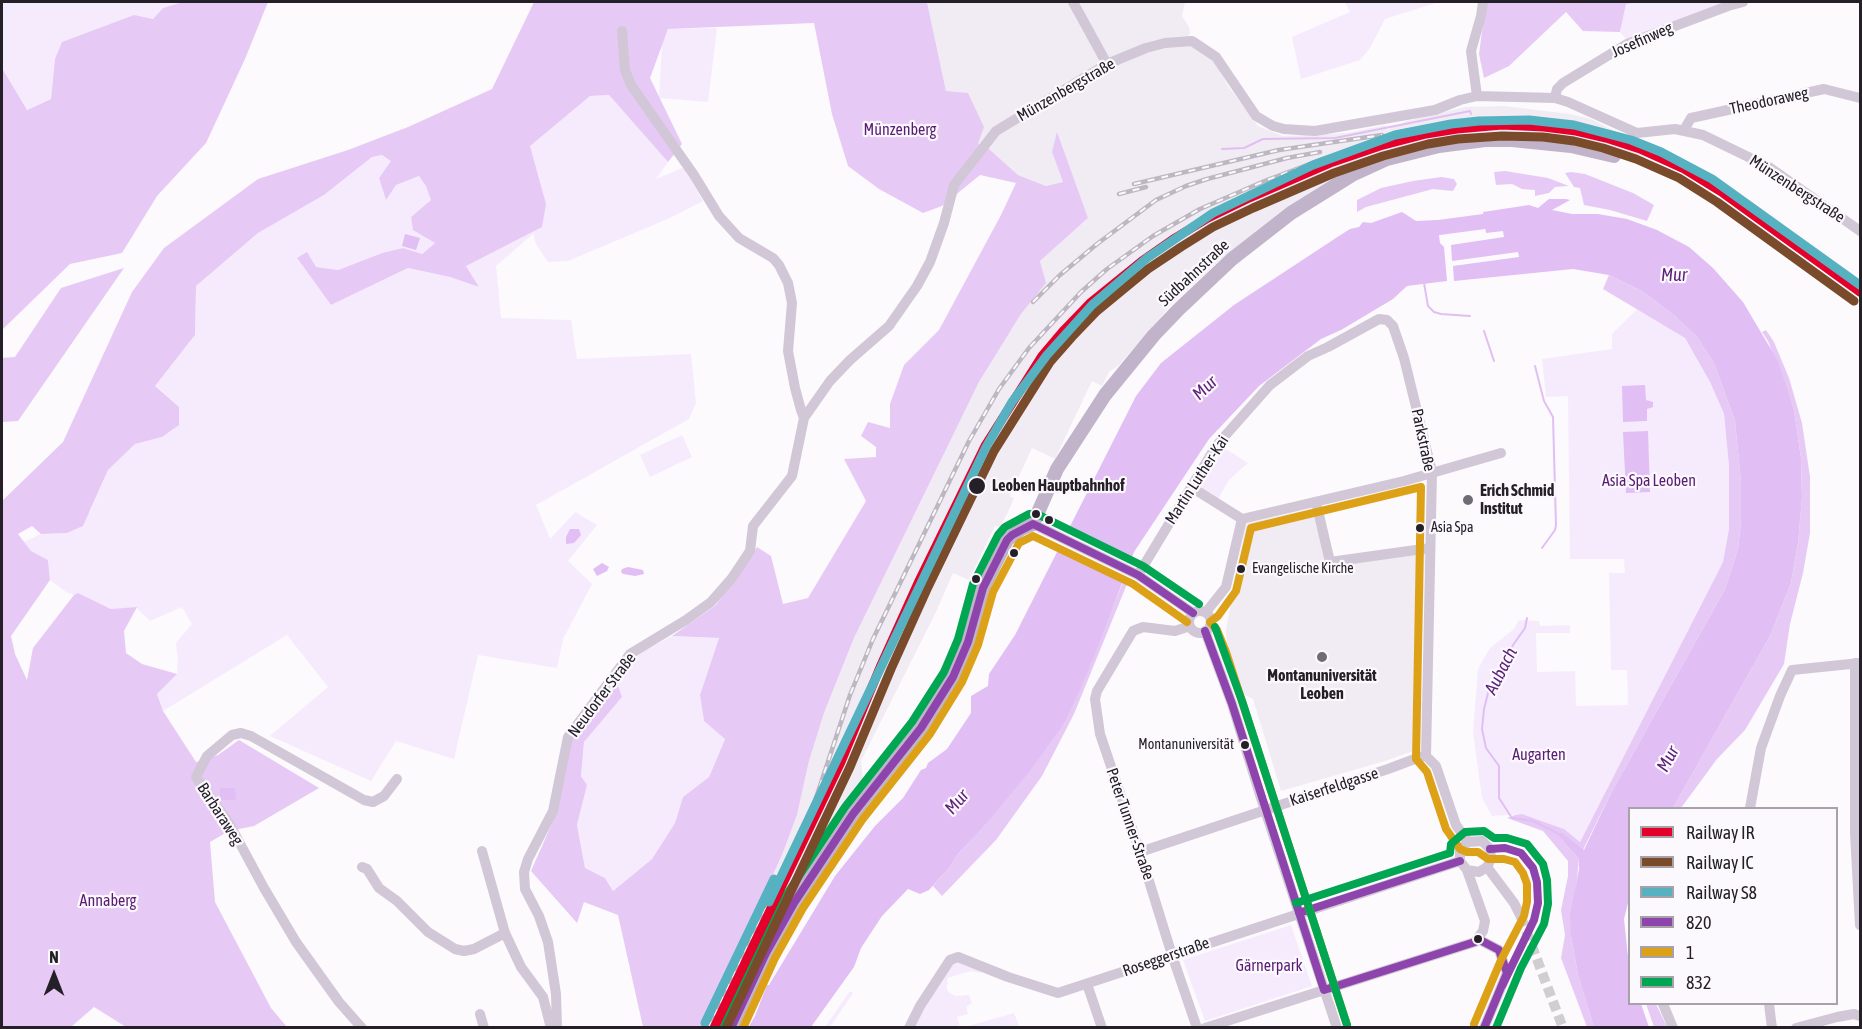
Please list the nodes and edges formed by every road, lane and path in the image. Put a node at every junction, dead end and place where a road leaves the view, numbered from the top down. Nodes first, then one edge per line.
1 (1073, 2) edge
2 (1483, 2) edge
3 (1743, 2) edge
4 (622, 31) dead end
5 (1107, 64) junction
6 (1477, 96) junction
7 (1554, 98) junction
8 (1860, 98) edge
9 (1684, 130) junction
10 (1614, 156) dead end
11 (1860, 231) edge
12 (1387, 320) joint
13 (804, 417) junction
14 (1502, 453) dead end
15 (1432, 472) junction
16 (1191, 487) junction
17 (1316, 502) junction
18 (1242, 519) junction
19 (1033, 524) junction
20 (1430, 548) junction
21 (1135, 574) junction
22 (1206, 612) junction
23 (1193, 613) junction
24 (1190, 626) junction
25 (1205, 631) junction
26 (1858, 663) edge
27 (1426, 756) junction
28 (397, 779) dead end
29 (1750, 807) edge
30 (1265, 810) junction
31 (1468, 842) junction
32 (482, 851) dead end
33 (1140, 852) junction
34 (1464, 866) junction
35 (362, 867) dead end
36 (1487, 867) junction
37 (1860, 908) edge
38 (1299, 913) junction
39 (1521, 917) tunnel mouth
40 (1860, 925) edge
41 (505, 933) junction
42 (1478, 939) junction
43 (1172, 955) junction
44 (1087, 984) junction
45 (1324, 990) junction
46 (1662, 1005) edge
47 (1769, 1005) edge
48 (480, 1014) dead end
49 (1860, 1016) edge
50 (362, 1028) edge
51 (484, 1028) edge
52 (551, 1028) edge
53 (557, 1028) edge
54 (731, 1028) edge
55 (909, 1028) edge
56 (1102, 1028) edge
57 (1197, 1028) edge
58 (1206, 1028) edge
59 (1337, 1028) edge
60 (1484, 1028) edge
61 (1673, 1028) edge
62 (1773, 1028) edge
63 (1796, 1028) edge

1 - 5 street
2 - 6 street
3 - 7 street, Josefinweg
4 - 13 street
5 - 6 street, Münzenbergstraße
5 - 13 street, Münzenbergstraße
6 - 7 street, Münzenbergstraße
7 - 9 street, Münzenbergstraße
8 - 9 street, Theodoraweg
9 - 11 street, Münzenbergstraße
10 - 19 main road, Südbahnstraße
12 - 15 street, Parkstraße
12 - 16 street, Martin Luther-Kai
13 - 53 street, Neudorfer Straße
14 - 15 street
15 - 17 street
15 - 20 street, Parkstraße
16 - 18 street
16 - 21 street, Martin Luther-Kai
17 - 18 street
17 - 20 street
18 - 22 street
19 - 21 street
19 - 54 main road
20 - 27 street, Parkstraße
21 - 23 street
22 - 23 street
22 - 25 street
23 - 24 street
24 - 25 street
24 - 33 street, Peter Tunner-Straße
25 - 30 street
26 - 29 street
26 - 37 street
27 - 30 street, Kaiserfeldgasse
27 - 31 street
28 - 50 street, Barbaraweg
30 - 33 street, Kaiserfeldgasse
30 - 38 street
31 - 34 street
31 - 36 street
32 - 41 street
33 - 43 street, Peter Tunner-Straße
34 - 36 street
34 - 38 street, Roseggerstraße
34 - 42 street
35 - 41 street
36 - 39 street
37 - 40 street
38 - 43 street, Roseggerstraße
38 - 45 street
41 - 52 street
42 - 45 street
42 - 60 street
43 - 44 street, Roseggerstraße
43 - 57 street, Peter Tunner-Straße
44 - 55 street, Roseggerstraße
44 - 56 street
45 - 58 street
45 - 59 street
46 - 61 street
47 - 62 street
48 - 51 street
49 - 63 street

